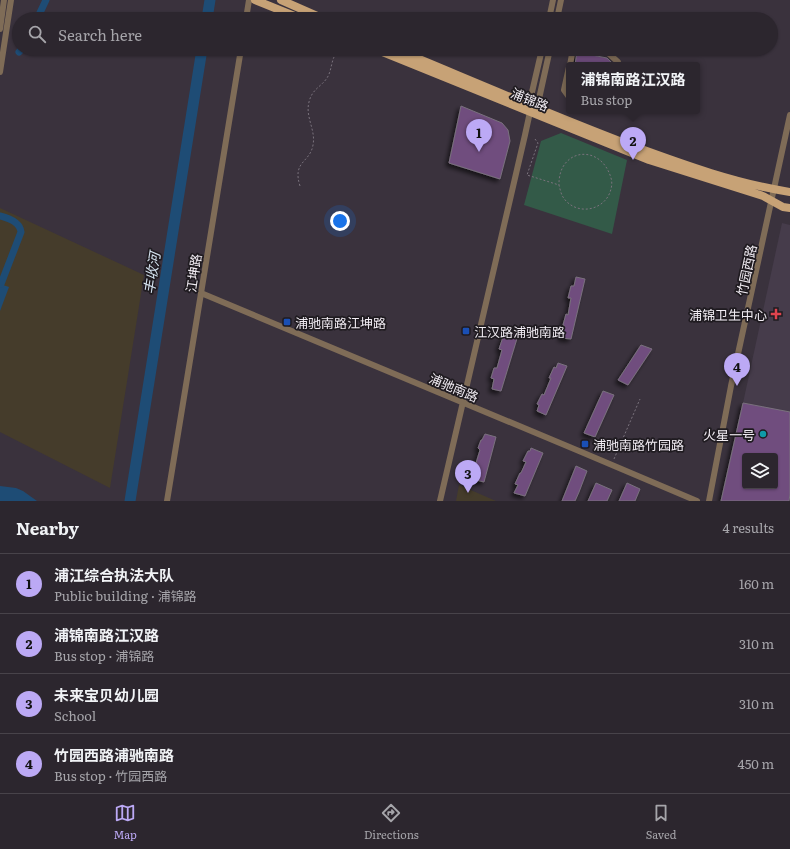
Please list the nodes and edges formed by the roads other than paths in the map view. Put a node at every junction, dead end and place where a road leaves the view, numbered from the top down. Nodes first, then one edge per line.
1 (4, 0) edge
2 (11, 0) edge
3 (249, 0) edge
4 (255, 0) edge
5 (281, 0) edge
6 (553, 0) edge
7 (561, 0) edge
8 (247, 12) edge
9 (285, 12) edge
10 (308, 12) edge
11 (550, 12) edge
12 (558, 12) edge
13 (0, 29) edge
14 (241, 56) edge
15 (394, 56) edge
16 (411, 56) edge
17 (541, 56) edge
18 (548, 56) edge
19 (0, 72) edge
20 (566, 80) edge
21 (566, 93) edge
22 (532, 108) junction
23 (790, 116) edge
24 (774, 190) junction
25 (790, 192) edge
26 (771, 200) junction
27 (790, 208) edge
28 (201, 293) junction
29 (463, 402) junction
30 (167, 501) edge
31 (440, 501) edge
32 (697, 501) edge
33 (709, 501) edge

1 - 13 street
2 - 19 street
3 - 8 street
4 - 9 main road
5 - 10 main road
6 - 11 street
7 - 12 street
14 - 28 street, 江坤路
15 - 22 main road, 浦锦路
16 - 22 main road, 浦锦路
17 - 22 street
18 - 22 street
20 - 21 street
22 - 24 main road, 浦锦路
22 - 26 main road, 浦锦路
22 - 29 street
23 - 24 street, 竹园西路
24 - 25 main road, 浦锦路
24 - 26 street, 竹园西路
26 - 27 main road, 浦锦路
26 - 33 street, 竹园西路
28 - 29 street, 浦驰南路
28 - 30 street, 江坤路
29 - 31 street
29 - 32 street, 浦驰南路

